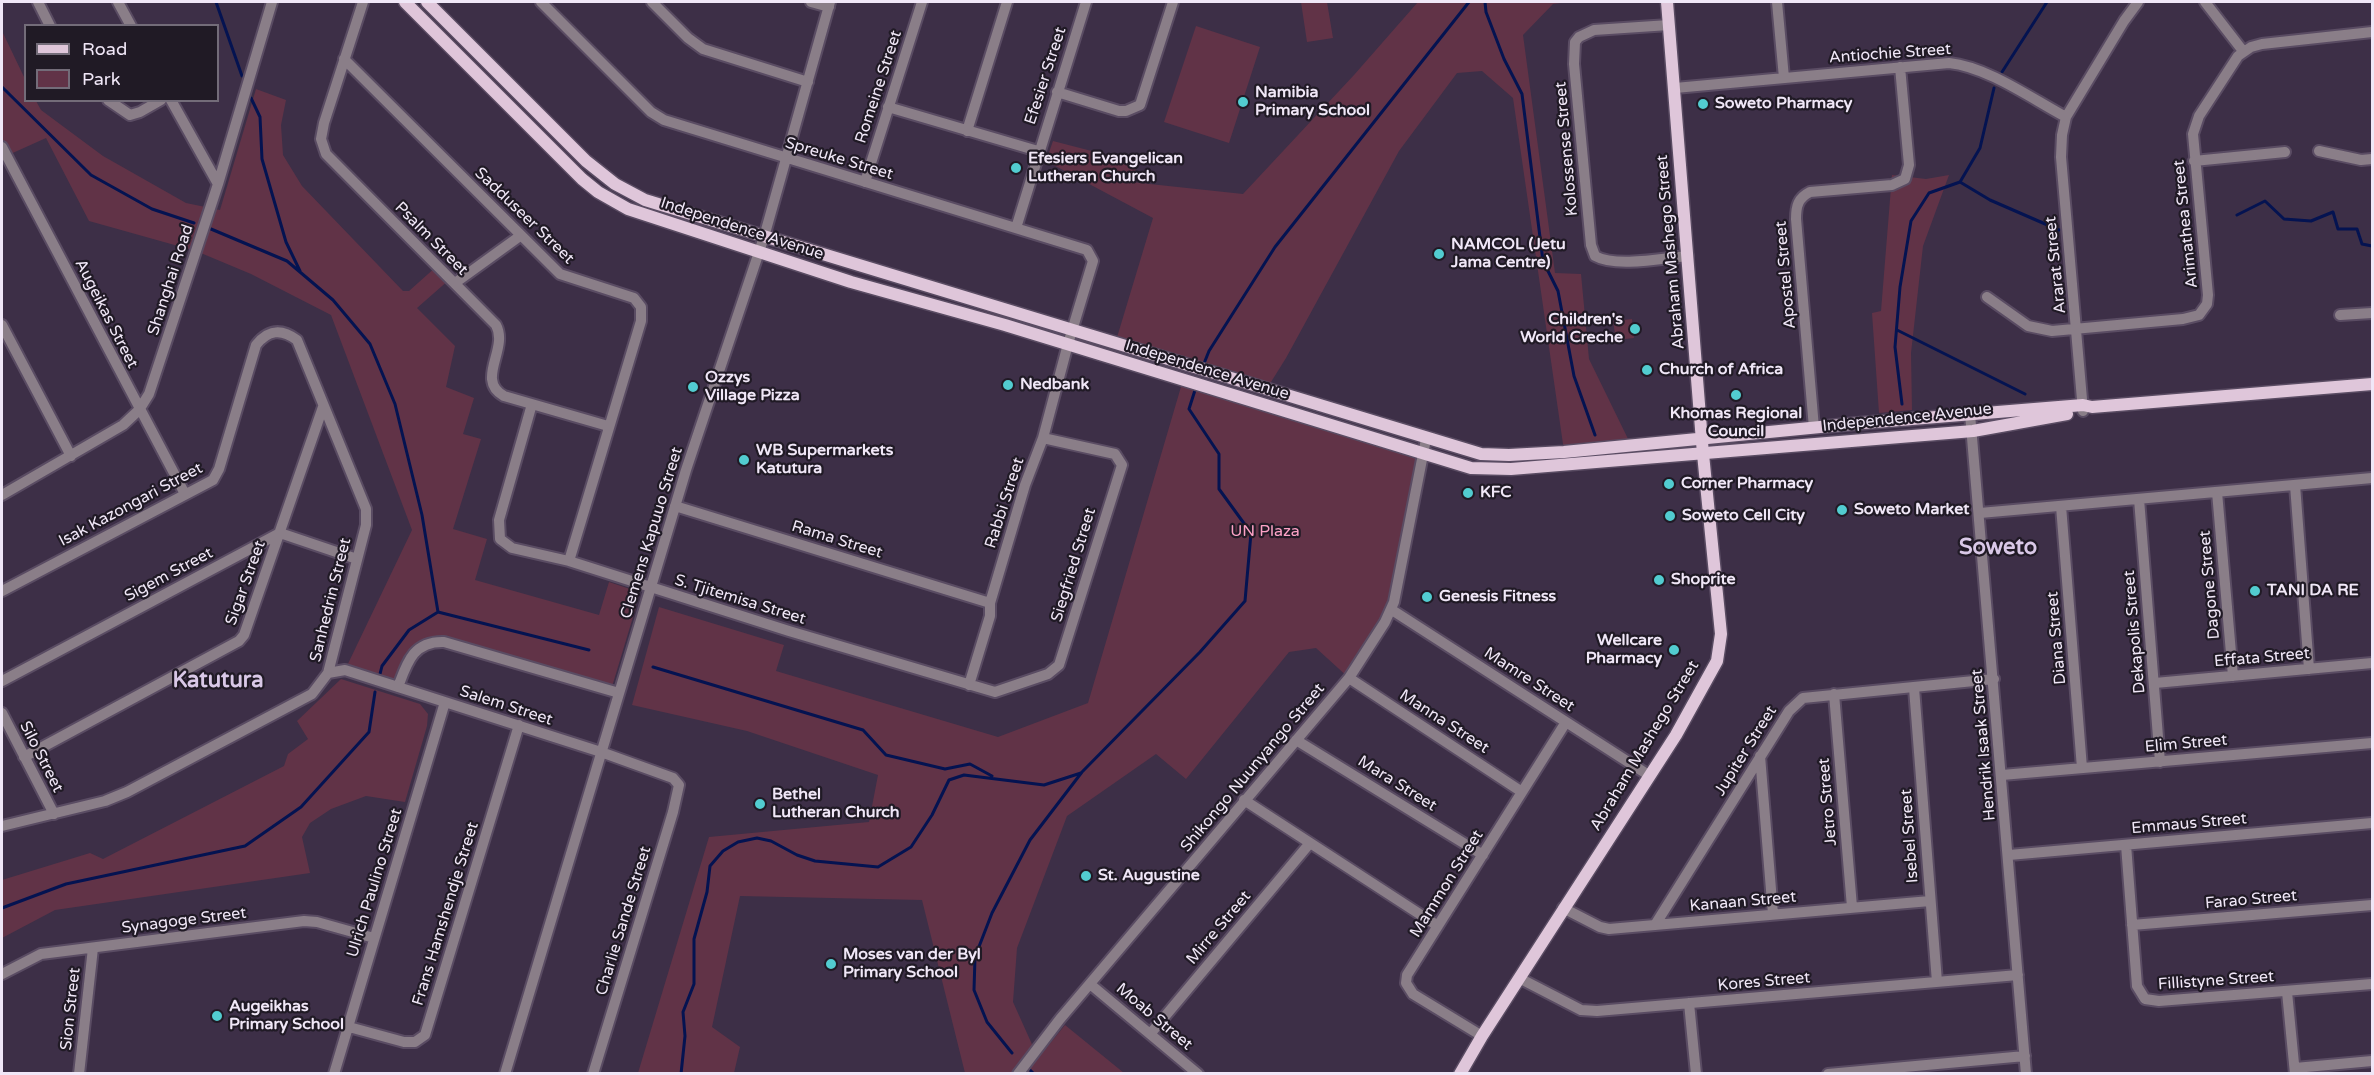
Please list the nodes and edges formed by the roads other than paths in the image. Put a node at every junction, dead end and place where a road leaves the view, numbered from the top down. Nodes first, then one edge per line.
1 (38, 2) edge
2 (118, 2) edge
3 (272, 2) edge
4 (363, 2) edge
5 (405, 2) edge
6 (427, 2) edge
7 (541, 2) edge
8 (652, 2) edge
9 (811, 2) edge
10 (922, 2) edge
11 (1007, 2) edge
12 (1086, 2) edge
13 (1173, 2) edge
14 (1667, 2) edge
15 (1777, 2) edge
16 (2138, 2) edge
17 (2205, 2) edge
18 (829, 4) edge
19 (49, 24) edge
20 (130, 24) edge
21 (1669, 25) junction
22 (2373, 32) edge
23 (2243, 51) junction
24 (344, 59) junction
25 (1900, 67) junction
26 (1784, 78) junction
27 (808, 82) junction
28 (1675, 88) junction
29 (1057, 92) junction
30 (111, 102) edge
31 (158, 102) edge
32 (172, 102) edge
33 (888, 107) junction
34 (2066, 117) junction
35 (968, 131) junction
36 (2, 147) edge
37 (1038, 151) junction
38 (2319, 151) dead end
39 (2285, 152) dead end
40 (785, 158) junction
41 (2373, 159) edge
42 (2194, 161) junction
43 (865, 182) junction
44 (218, 184) junction
45 (1016, 228) junction
46 (520, 236) junction
47 (764, 237) junction
48 (759, 252) junction
49 (1688, 256) junction
50 (455, 283) junction
51 (1987, 297) dead end
52 (2373, 313) edge
53 (2340, 315) dead end
54 (2, 325) edge
55 (2077, 328) junction
56 (1072, 331) junction
57 (1068, 344) junction
58 (256, 345) joint
59 (2373, 384) edge
60 (532, 404) junction
61 (323, 407) junction
62 (2086, 408) junction
63 (139, 410) junction
64 (1971, 422) junction
65 (608, 426) junction
66 (1820, 427) junction
67 (1043, 438) junction
68 (1426, 439) junction
69 (1702, 439) junction
70 (1424, 454) junction
71 (1703, 454) junction
72 (71, 456) junction
73 (2372, 478) edge
74 (2295, 485) junction
75 (2217, 492) junction
76 (185, 494) junction
77 (2, 495) edge
78 (2139, 499) junction
79 (675, 506) junction
80 (2061, 506) junction
81 (1980, 513) junction
82 (280, 533) junction
83 (357, 559) junction
84 (569, 561) junction
85 (650, 588) junction
86 (2, 591) edge
87 (990, 603) junction
88 (1392, 610) junction
89 (2373, 663) edge
90 (2309, 669) junction
91 (328, 673) junction
92 (2233, 676) junction
93 (1349, 678) junction
94 (1994, 679) junction
95 (2, 681) edge
96 (2155, 683) junction
97 (969, 685) junction
98 (399, 687) junction
99 (1914, 688) junction
100 (619, 693) junction
101 (1834, 694) junction
102 (445, 702) junction
103 (2, 713) edge
104 (1566, 722) junction
105 (519, 725) junction
106 (1296, 740) junction
107 (2373, 743) edge
108 (602, 752) junction
109 (1760, 756) junction
110 (24, 757) junction
111 (2160, 762) junction
112 (2082, 768) junction
113 (2002, 775) junction
114 (1650, 776) junction
115 (674, 778) joint
116 (1522, 792) junction
117 (1244, 800) junction
118 (54, 814) junction
119 (2373, 823) edge
120 (2, 826) edge
121 (1310, 843) junction
122 (2126, 845) junction
123 (1483, 855) junction
124 (2009, 855) junction
125 (1930, 901) junction
126 (2373, 905) edge
127 (1563, 908) junction
128 (1852, 908) junction
129 (1773, 914) junction
130 (1655, 925) junction
131 (2132, 925) junction
132 (1438, 926) junction
133 (374, 938) junction
134 (93, 948) junction
135 (2, 974) edge
136 (2018, 975) junction
137 (1519, 978) junction
138 (1937, 982) junction
139 (1090, 984) junction
140 (2373, 984) edge
141 (2287, 992) junction
142 (1689, 1003) junction
143 (349, 1027) junction
144 (1150, 1033) junction
145 (1482, 1036) junction
146 (2025, 1056) junction
147 (2373, 1061) edge
148 (1925, 1070) edge
149 (2295, 1071) edge
150 (79, 1074) edge
151 (334, 1074) edge
152 (505, 1074) edge
153 (593, 1074) edge
154 (1018, 1074) edge
155 (1198, 1074) edge
156 (1460, 1074) edge
157 (1696, 1074) edge
158 (1828, 1074) edge
159 (2026, 1074) edge

1 - 19 street
2 - 20 street
3 - 44 street, Shanghai Road
4 - 24 street, Psalm Street
5 - 48 main road, Independence Avenue
6 - 47 main road, Independence Avenue
7 - 40 street, Spreuke Street
8 - 27 street
9 - 18 street
10 - 33 street, Romeine Street
11 - 35 street
12 - 29 street, Efesier Street
13 - 29 street
14 - 21 main road, Abraham Mashego Street
15 - 26 street
16 - 34 street
17 - 23 street
18 - 27 street, Clemens Kapuuo Street
21 - 28 main road, Abraham Mashego Street
21 - 49 street, Kolossense Street
22 - 23 street
23 - 42 street, Arimathea Street
24 - 46 street, Sadduseer Street
24 - 50 street, Psalm Street
25 - 26 street, Antiochie Street
25 - 34 street, Antiochie Street
25 - 66 street, Apostel Street
26 - 28 street, Antiochie Street
27 - 40 street, Clemens Kapuuo Street
28 - 49 main road, Abraham Mashego Street
29 - 37 street, Efesier Street
30 - 31 street
32 - 44 street
33 - 35 street
33 - 43 street, Romeine Street
34 - 55 street, Ararat Street
35 - 37 street
36 - 63 street, Augeikas Street
37 - 45 street, Efesier Street
38 - 41 street
39 - 42 street
40 - 43 street, Spreuke Street
40 - 47 street, Clemens Kapuuo Street
42 - 55 street, Arimathea Street
43 - 45 street, Spreuke Street
44 - 63 street, Shanghai Road
45 - 56 street, Spreuke Street
46 - 50 street
46 - 65 street, Sadduseer Street
47 - 48 street, Clemens Kapuuo Street
47 - 56 main road, Independence Avenue
48 - 57 main road, Independence Avenue
48 - 79 street, Clemens Kapuuo Street
49 - 69 main road, Abraham Mashego Street
50 - 60 street, Psalm Street
51 - 55 street, Arimathea Street
52 - 53 street
54 - 72 street
55 - 62 street, Ararat Street
56 - 57 street, Rabbi Street
56 - 68 main road, Independence Avenue
57 - 67 street, Rabbi Street
57 - 70 main road, Independence Avenue
58 - 61 street, Sanhedrin Street
58 - 76 street, Isak Kazongari Street
59 - 62 main road, Independence Avenue
60 - 65 street, Psalm Street
60 - 84 street, S. Tjitemisa Street
61 - 82 street, Sigar Street
61 - 83 street, Sanhedrin Street
62 - 64 main road, Independence Avenue
63 - 72 street, Shanghai Road
63 - 76 street, Augeikas Street
64 - 66 main road, Independence Avenue
64 - 71 main road, Independence Avenue
64 - 81 street, Hendrik Isaak Street
65 - 84 street, Sadduseer Street
66 - 69 main road, Independence Avenue
67 - 87 street, Rabbi Street
67 - 97 street, Siegfried Street
68 - 69 main road, Independence Avenue
68 - 70 street, Shikongo Nuunyango Street
69 - 71 main road, Abraham Mashego Street
70 - 71 main road, Independence Avenue
70 - 88 street, Shikongo Nuunyango Street
71 - 114 main road, Abraham Mashego Street
72 - 77 street, Shanghai Road
73 - 74 street
74 - 75 street
74 - 90 street
75 - 78 street
75 - 92 street, Dagone Street
76 - 86 street, Isak Kazongari Street
78 - 80 street
78 - 96 street, Dekapolis Street
79 - 85 street, Clemens Kapuuo Street
79 - 87 street, Rama Street
80 - 81 street
80 - 112 street, Diana Street
81 - 94 street, Hendrik Isaak Street
82 - 83 street
82 - 95 street, Sigem Street
82 - 110 street, Sigar Street
83 - 91 street, Sanhedrin Street
84 - 85 street, S. Tjitemisa Street
85 - 97 street, S. Tjitemisa Street
85 - 100 street, Clemens Kapuuo Street
87 - 97 street, Rabbi Street
88 - 93 street, Shikongo Nuunyango Street
88 - 104 street, Mamre Street
89 - 90 street, Effata Street
90 - 92 street, Effata Street
91 - 98 street, Salem Street
91 - 118 street, Sanhedrin Street
92 - 96 street, Effata Street
93 - 106 street, Shikongo Nuunyango Street
93 - 116 street, Manna Street
94 - 99 street, Jupiter Street
94 - 113 street, Hendrik Isaak Street
96 - 111 street, Dekapolis Street
98 - 100 street
98 - 102 street, Salem Street
99 - 101 street, Jupiter Street
99 - 125 street, Isebel Street
100 - 108 street, Clemens Kapuuo Street
101 - 109 street, Jupiter Street
101 - 128 street, Jetro Street
102 - 105 street, Salem Street
102 - 133 street, Ulrich Paulino Street
103 - 110 street, Silo Street
104 - 114 street, Mamre Street
104 - 116 street, Mammon Street
105 - 108 street, Salem Street
105 - 143 street, Frans Hamshendje Street
106 - 117 street, Shikongo Nuunyango Street
106 - 123 street, Mara Street
107 - 111 street, Elim Street
108 - 115 street, Salem Street
108 - 152 street, Clemens Kapuuo Street
109 - 129 street
109 - 130 street, Jupiter Street
110 - 118 street, Silo Street
111 - 112 street, Elim Street
112 - 113 street, Elim Street
113 - 124 street, Hendrik Isaak Street
114 - 127 main road, Abraham Mashego Street
115 - 153 street, Charlie Sande Street
116 - 123 street, Mammon Street
117 - 121 street
117 - 139 street, Shikongo Nuunyango Street
118 - 120 street, Sanhedrin Street
119 - 122 street, Emmaus Street
121 - 132 street
121 - 144 street, Mirre Street
122 - 124 street, Emmaus Street
122 - 131 street, Fillistyne Street
123 - 132 street, Mammon Street
124 - 136 street, Hendrik Isaak Street
125 - 128 street, Kanaan Street
125 - 138 street, Isebel Street
126 - 131 street, Farao Street
127 - 130 street, Kanaan Street
127 - 137 main road, Abraham Mashego Street
128 - 129 street, Kanaan Street
129 - 130 street, Kanaan Street
131 - 141 street, Fillistyne Street
132 - 145 street, Mammon Street
133 - 134 street, Synagoge Street
133 - 143 street, Ulrich Paulino Street
134 - 135 street, Synagoge Street
134 - 150 street, Sion Street
136 - 138 street, Kores Street
136 - 146 street, Hendrik Isaak Street
137 - 142 street, Kores Street
137 - 145 main road, Abraham Mashego Street
138 - 142 street, Kores Street
139 - 144 street, Moab Street
139 - 154 street, Shikongo Nuunyango Street
140 - 141 street, Fillistyne Street
141 - 149 street
142 - 157 street
143 - 151 street, Ulrich Paulino Street
144 - 155 street, Moab Street
145 - 156 main road, Abraham Mashego Street
146 - 148 street
146 - 159 street, Hendrik Isaak Street
147 - 149 street
148 - 158 street

